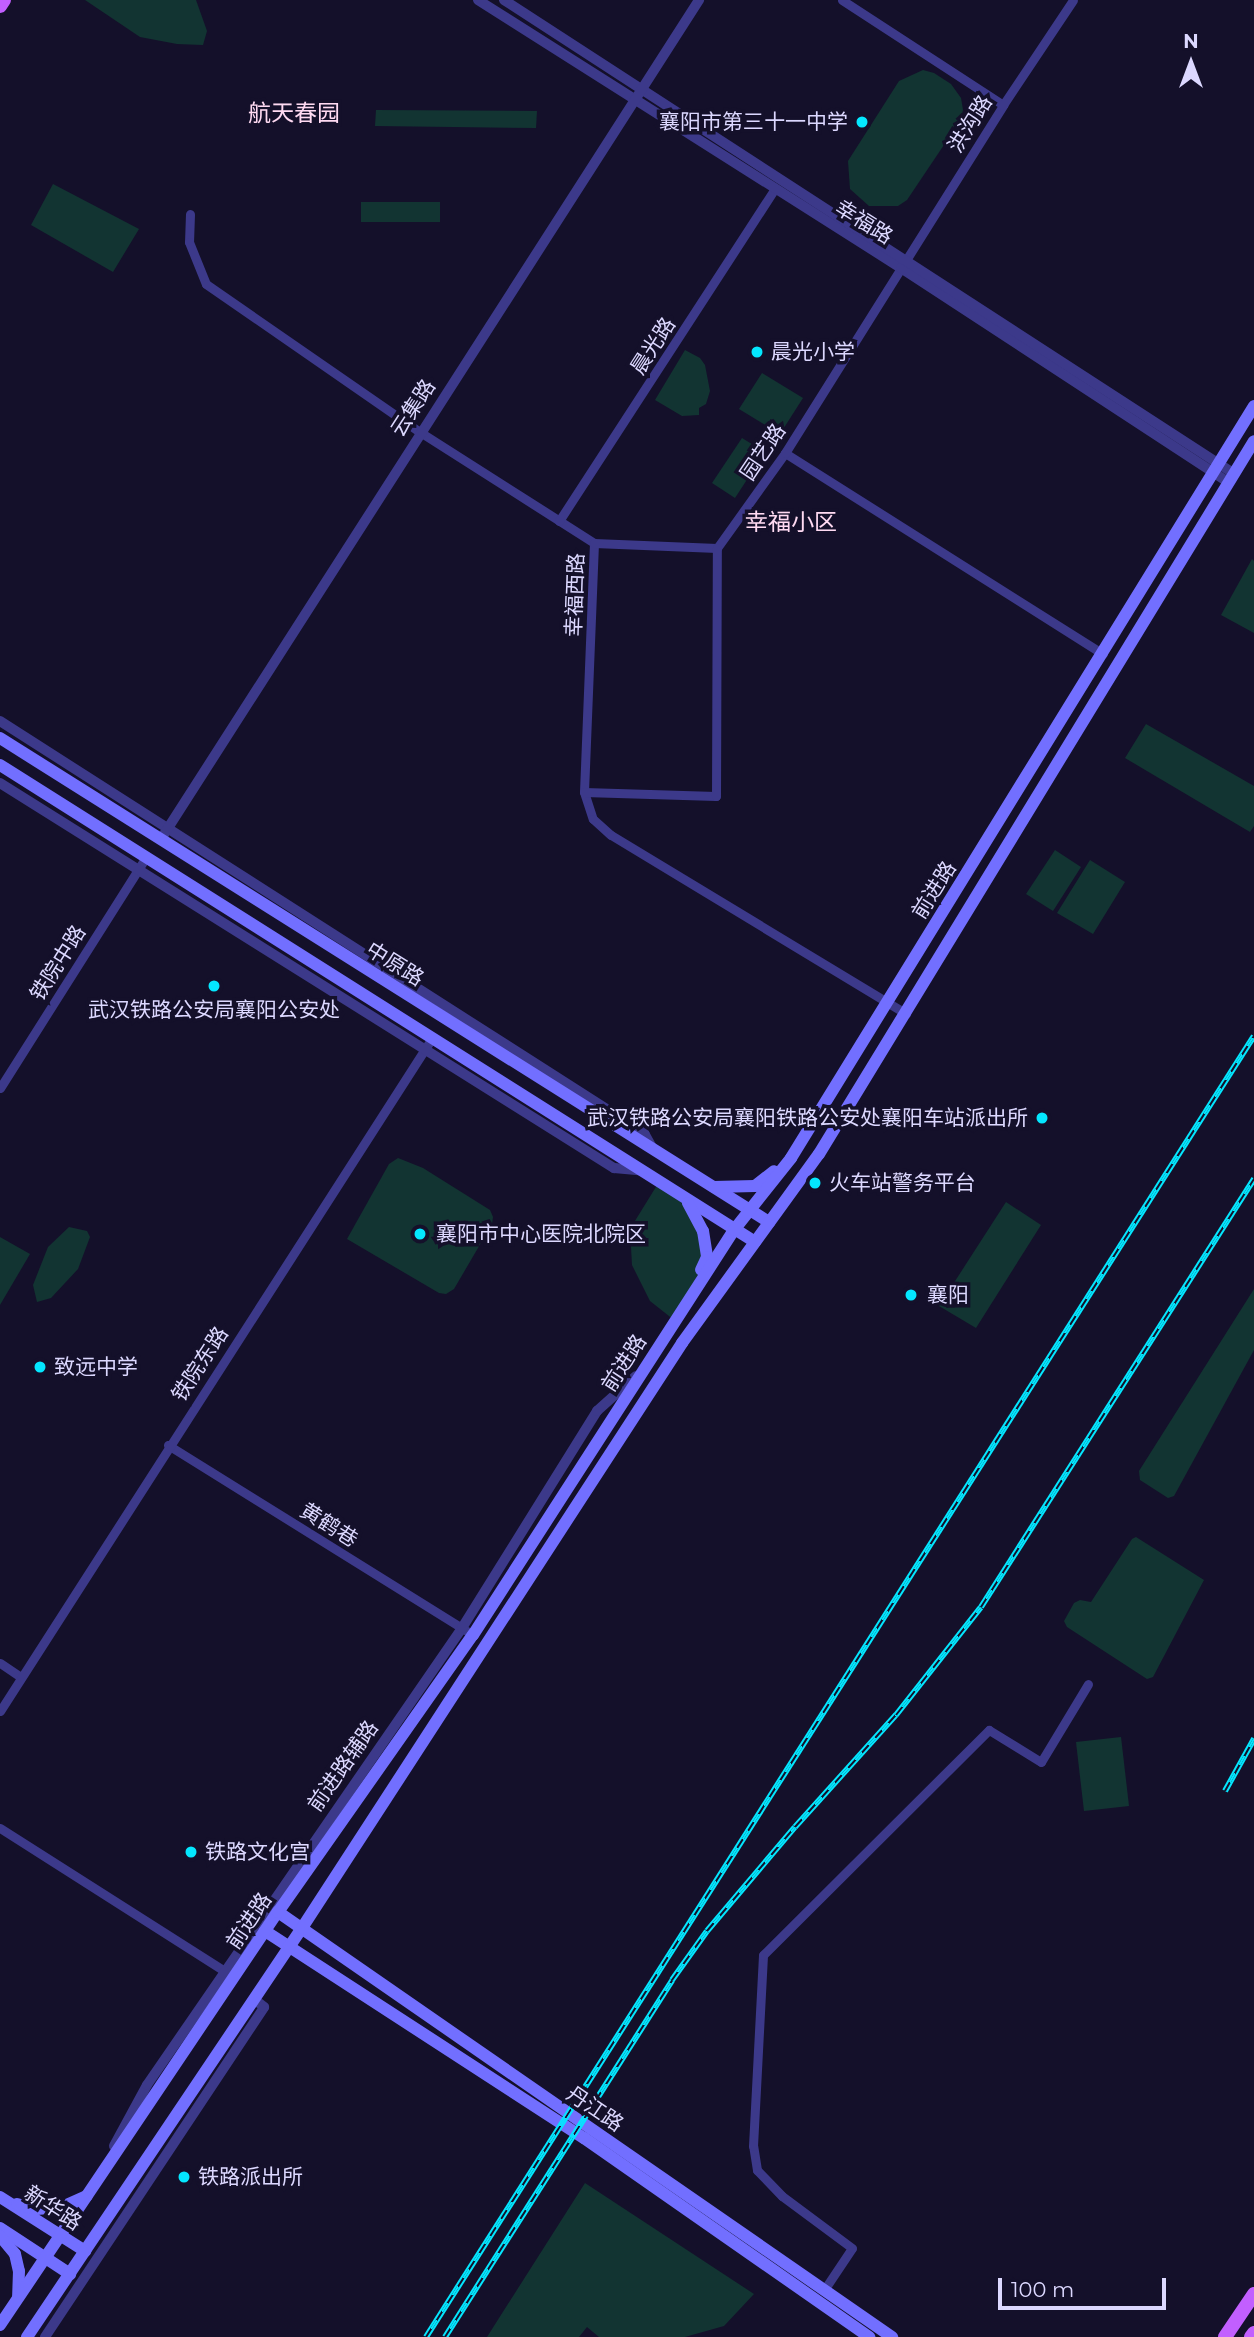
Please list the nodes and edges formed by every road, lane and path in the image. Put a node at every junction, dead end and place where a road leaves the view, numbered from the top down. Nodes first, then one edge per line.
1 (4, 0) edge
2 (478, 0) edge
3 (504, 0) edge
4 (699, 0) edge
5 (842, 0) edge
6 (1073, 0) edge
7 (0, 6) edge
8 (644, 89) junction
9 (636, 101) junction
10 (1003, 105) junction
11 (775, 189) junction
12 (190, 214) dead end
13 (903, 263) junction
14 (1254, 406) edge
15 (420, 432) junction
16 (1254, 441) edge
17 (785, 453) junction
18 (1214, 466) junction
19 (1230, 477) junction
20 (559, 521) junction
21 (594, 543) junction
22 (718, 548) junction
23 (1103, 654) junction
24 (0, 721) edge
25 (0, 738) edge
26 (0, 765) edge
27 (0, 783) edge
28 (584, 792) junction
29 (169, 828) junction
30 (161, 839) junction
31 (146, 858) junction
32 (138, 870) junction
33 (888, 1002) junction
34 (906, 1014) junction
35 (428, 1043) junction
36 (0, 1088) edge
37 (653, 1149) junction
38 (790, 1157) junction
39 (714, 1187) junction
40 (686, 1200) junction
41 (750, 1209) junction
42 (769, 1222) junction
43 (734, 1230) junction
44 (755, 1242) junction
45 (685, 1302) junction
46 (168, 1445) junction
47 (467, 1631) junction
48 (0, 1663) edge
49 (21, 1677) junction
50 (1088, 1684) dead end
51 (0, 1711) edge
52 (0, 1828) edge
53 (278, 1912) junction
54 (302, 1928) junction
55 (265, 1931) junction
56 (291, 1945) junction
57 (230, 1975) junction
58 (254, 1999) junction
59 (88, 2194) junction
60 (3, 2199) edge
61 (0, 2228) edge
62 (61, 2235) junction
63 (0, 2236) edge
64 (85, 2251) junction
65 (46, 2257) junction
66 (70, 2274) junction
67 (824, 2290) junction
68 (1254, 2294) edge
69 (18, 2299) junction
70 (0, 2312) edge
71 (0, 2325) edge
72 (31, 2336) edge
73 (45, 2337) edge
74 (869, 2337) edge
75 (892, 2337) edge
76 (1226, 2337) edge

1 - 7 main road
2 - 9 street, 幸福路
3 - 8 street, 幸福路
4 - 8 street, 云集路
5 - 10 street
6 - 10 street, 洪沟路
8 - 9 street, 云集路
8 - 13 street, 幸福路
9 - 11 street, 幸福路
9 - 15 street, 云集路
10 - 13 street, 洪沟路
11 - 13 street, 幸福路
11 - 20 street, 晨光路
12 - 15 street, 幸福西路
13 - 17 street, 园艺路
13 - 18 street, 幸福路
14 - 18 main road, 前进路
15 - 20 street, 幸福西路
15 - 29 street, 云集路
16 - 19 main road, 前进路
17 - 22 street, 园艺路
17 - 23 street
18 - 19 street, 幸福路
18 - 23 main road, 前进路
19 - 34 main road, 前进路
20 - 21 street, 幸福西路
21 - 22 street
21 - 28 street, 幸福西路
22 - 28 street
23 - 33 main road, 前进路
24 - 29 street
25 - 30 main road, 中原路
26 - 31 main road, 中原路
27 - 32 street
28 - 33 street, 幸福西路
29 - 30 street, 云集路
29 - 37 street
30 - 37 main road, 中原路
31 - 32 street, 铁院中路
31 - 35 main road, 中原路
32 - 35 street
32 - 36 street, 铁院中路
33 - 34 street, 幸福西路
33 - 38 main road, 前进路
34 - 42 main road, 前进路
35 - 40 main road, 中原路
35 - 46 street, 铁院东路
37 - 39 main road, 中原路
38 - 39 main road
38 - 41 main road, 前进路
39 - 41 main road, 中原路
40 - 43 main road, 中原路
40 - 45 main road
41 - 42 main road, 中原路
41 - 43 main road, 前进路
42 - 44 main road, 前进路
43 - 44 main road, 中原路
43 - 45 main road, 前进路
44 - 54 main road, 前进路
45 - 47 main road, 前进路
46 - 47 street, 黄鹤巷
46 - 49 street, 铁院东路
47 - 53 main road, 前进路
47 - 57 street, 前进路辅路
48 - 49 street
49 - 51 street, 铁院东路
50 - 67 street
52 - 57 street
53 - 54 main road, 丹江路
53 - 55 main road, 前进路
54 - 56 main road, 前进路
54 - 67 main road, 丹江路
55 - 56 main road, 丹江路
55 - 57 main road, 前进路
56 - 58 main road, 前进路
56 - 74 main road, 丹江路
57 - 59 main road, 前进路
58 - 64 main road, 前进路
58 - 73 street
59 - 60 main road
59 - 62 main road, 前进路
60 - 62 main road, 新华路
61 - 65 main road
62 - 64 main road, 新华路
62 - 65 main road, 前进路
63 - 69 main road
64 - 66 main road, 前进路
65 - 66 main road
65 - 69 main road, 前进路
66 - 72 main road, 前进路
67 - 75 main road, 丹江路
68 - 76 main road
69 - 70 street
69 - 71 main road, 前进路

